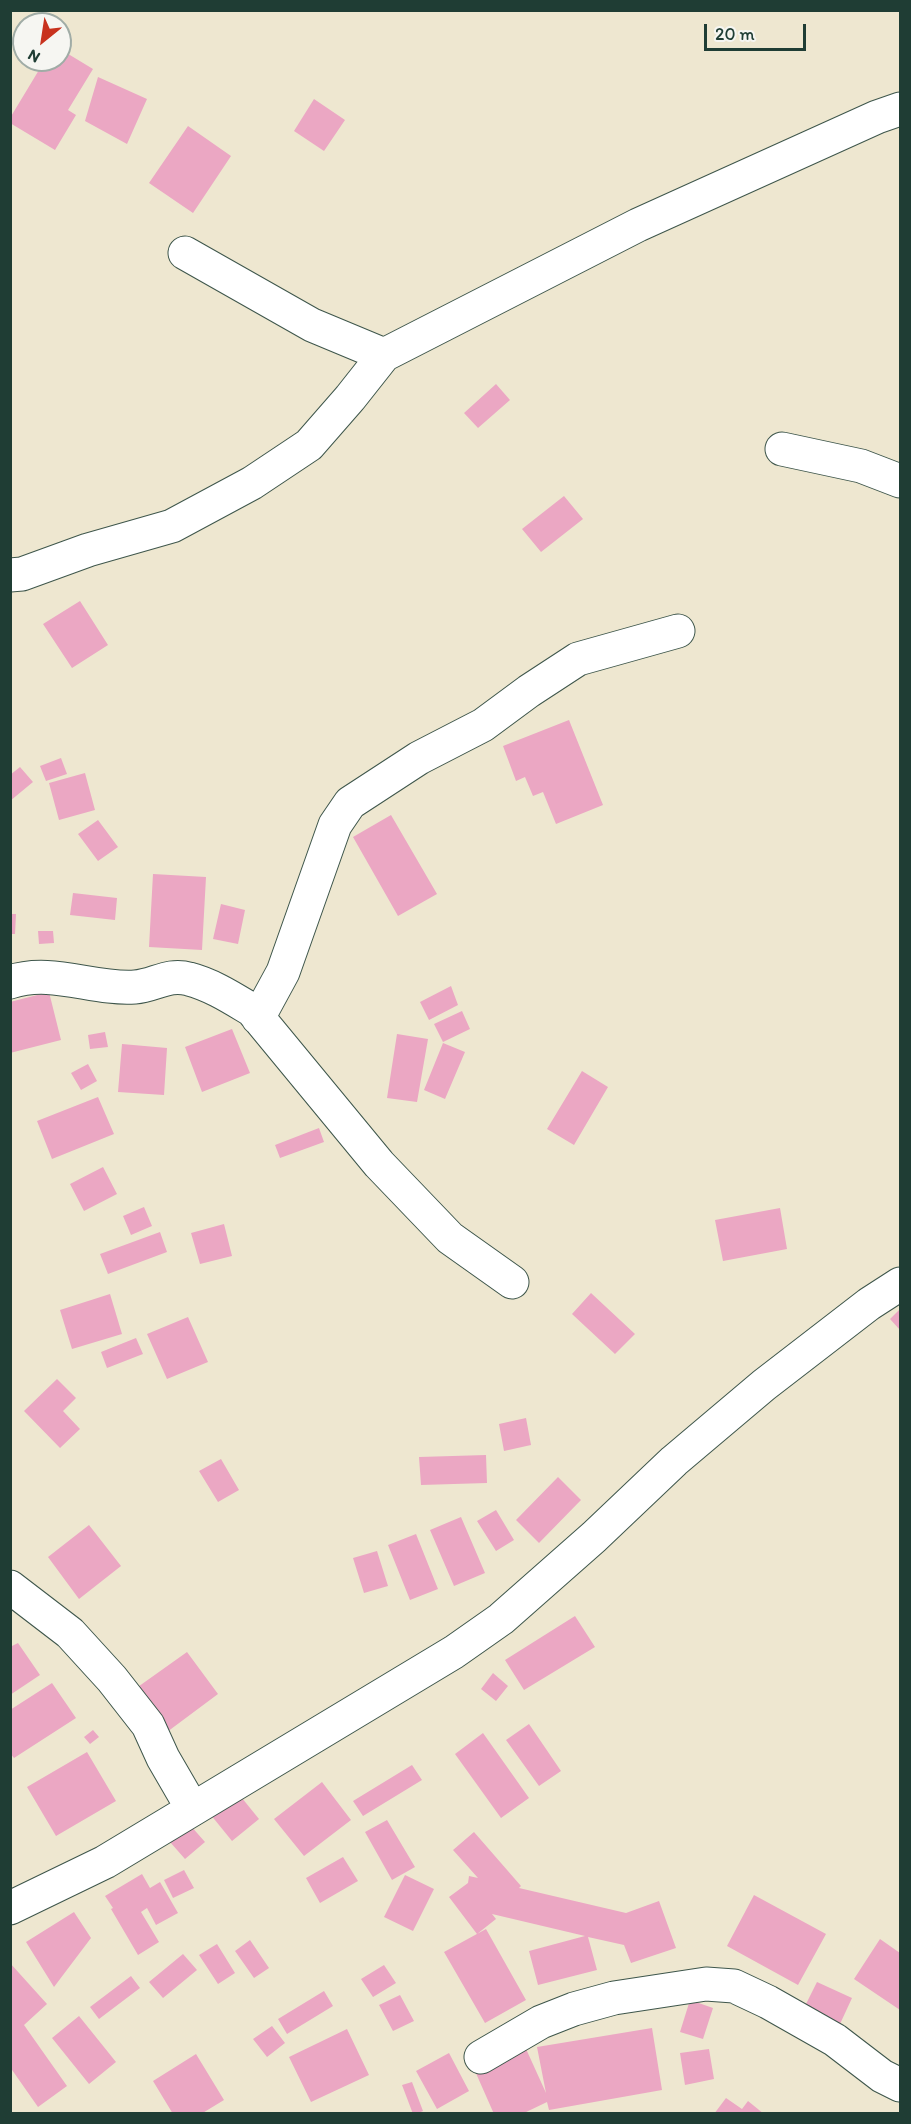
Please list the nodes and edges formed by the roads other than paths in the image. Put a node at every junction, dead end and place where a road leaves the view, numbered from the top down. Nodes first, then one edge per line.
1 (900, 110) edge
2 (185, 253) dead end
3 (384, 355) junction
4 (782, 449) dead end
5 (900, 481) edge
6 (10, 575) edge
7 (678, 631) dead end
8 (10, 982) edge
9 (258, 1018) junction
10 (512, 1282) dead end
11 (900, 1284) edge
12 (10, 1587) edge
13 (192, 1808) junction
14 (10, 1908) edge
15 (481, 2057) dead end
16 (900, 2085) edge

1 - 3 street
2 - 3 street
3 - 6 street
4 - 5 street
7 - 9 street
8 - 9 street
9 - 10 street
11 - 13 street
12 - 13 street
13 - 14 street
15 - 16 street

